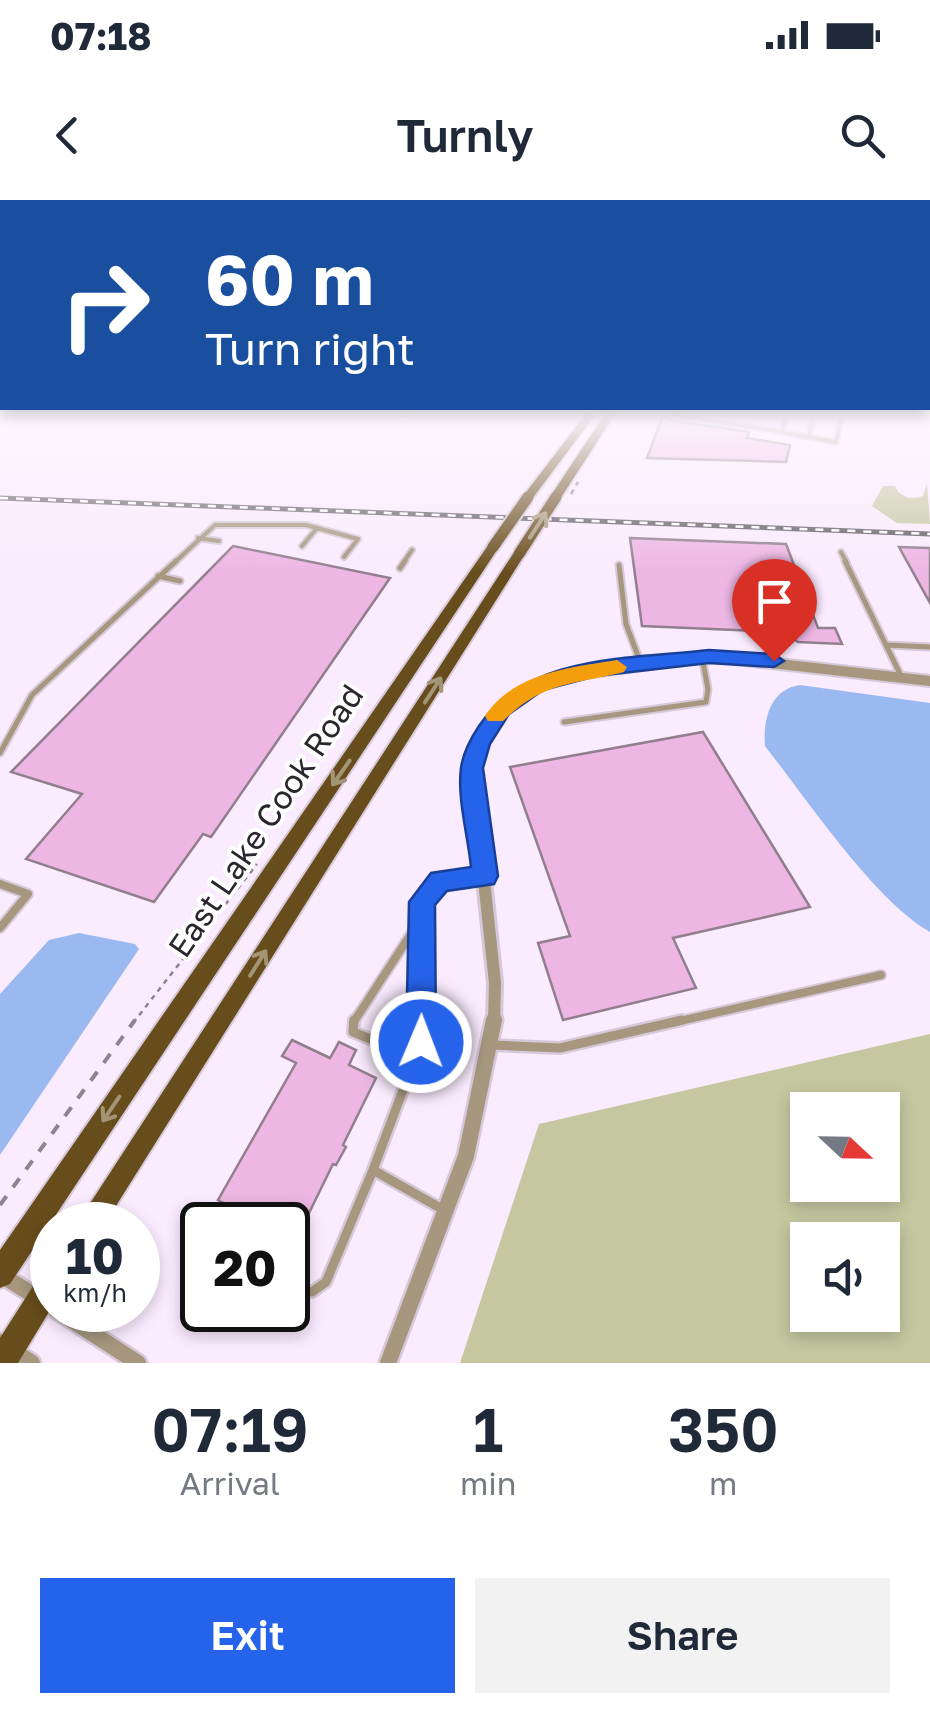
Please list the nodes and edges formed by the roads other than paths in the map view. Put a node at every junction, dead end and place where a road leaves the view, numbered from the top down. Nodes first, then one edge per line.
1 (551, 465) edge
2 (576, 465) edge
3 (317, 528) junction
4 (198, 538) junction
5 (218, 542) dead end
6 (302, 546) dead end
7 (412, 550) dead end
8 (841, 552) dead end
9 (344, 557) dead end
10 (619, 565) dead end
11 (400, 568) dead end
12 (158, 576) junction
13 (180, 580) dead end
14 (886, 645) junction
15 (930, 647) edge
16 (702, 657) junction
17 (641, 664) junction
18 (902, 678) junction
19 (930, 680) edge
20 (564, 722) dead end
21 (0, 753) edge
22 (485, 876) junction
23 (0, 884) edge
24 (422, 917) junction
25 (0, 928) edge
26 (882, 974) dead end
27 (492, 1044) junction
28 (416, 1057) junction
29 (374, 1170) junction
30 (105, 1202) edge
31 (445, 1210) junction
32 (0, 1274) edge
33 (30, 1289) edge
34 (310, 1292) edge
35 (30, 1328) edge
36 (95, 1332) edge
37 (11, 1354) edge
38 (138, 1363) edge
39 (388, 1363) edge

1 -> 32 main road, East Lake Cook Road, bridge
30 -> 2 main road, East Lake Cook Road, bridge
3 - 4 lane
3 - 6 lane
3 - 9 lane
4 - 5 lane
4 - 12 lane
7 - 11 lane
8 - 14 lane
10 - 17 lane
12 - 13 lane
12 - 21 lane
14 - 15 lane
14 - 18 lane
16 - 17 street
16 - 18 street
16 - 20 lane
17 - 22 street
18 - 19 street
22 - 24 lane
22 - 27 street
23 - 25 lane
24 - 28 lane
24 - 28 lane
26 - 27 lane
27 - 31 street
28 - 29 lane
29 - 31 lane
29 - 34 lane
31 - 39 street
32 - 33 street
35 - 37 main road
36 - 38 street

